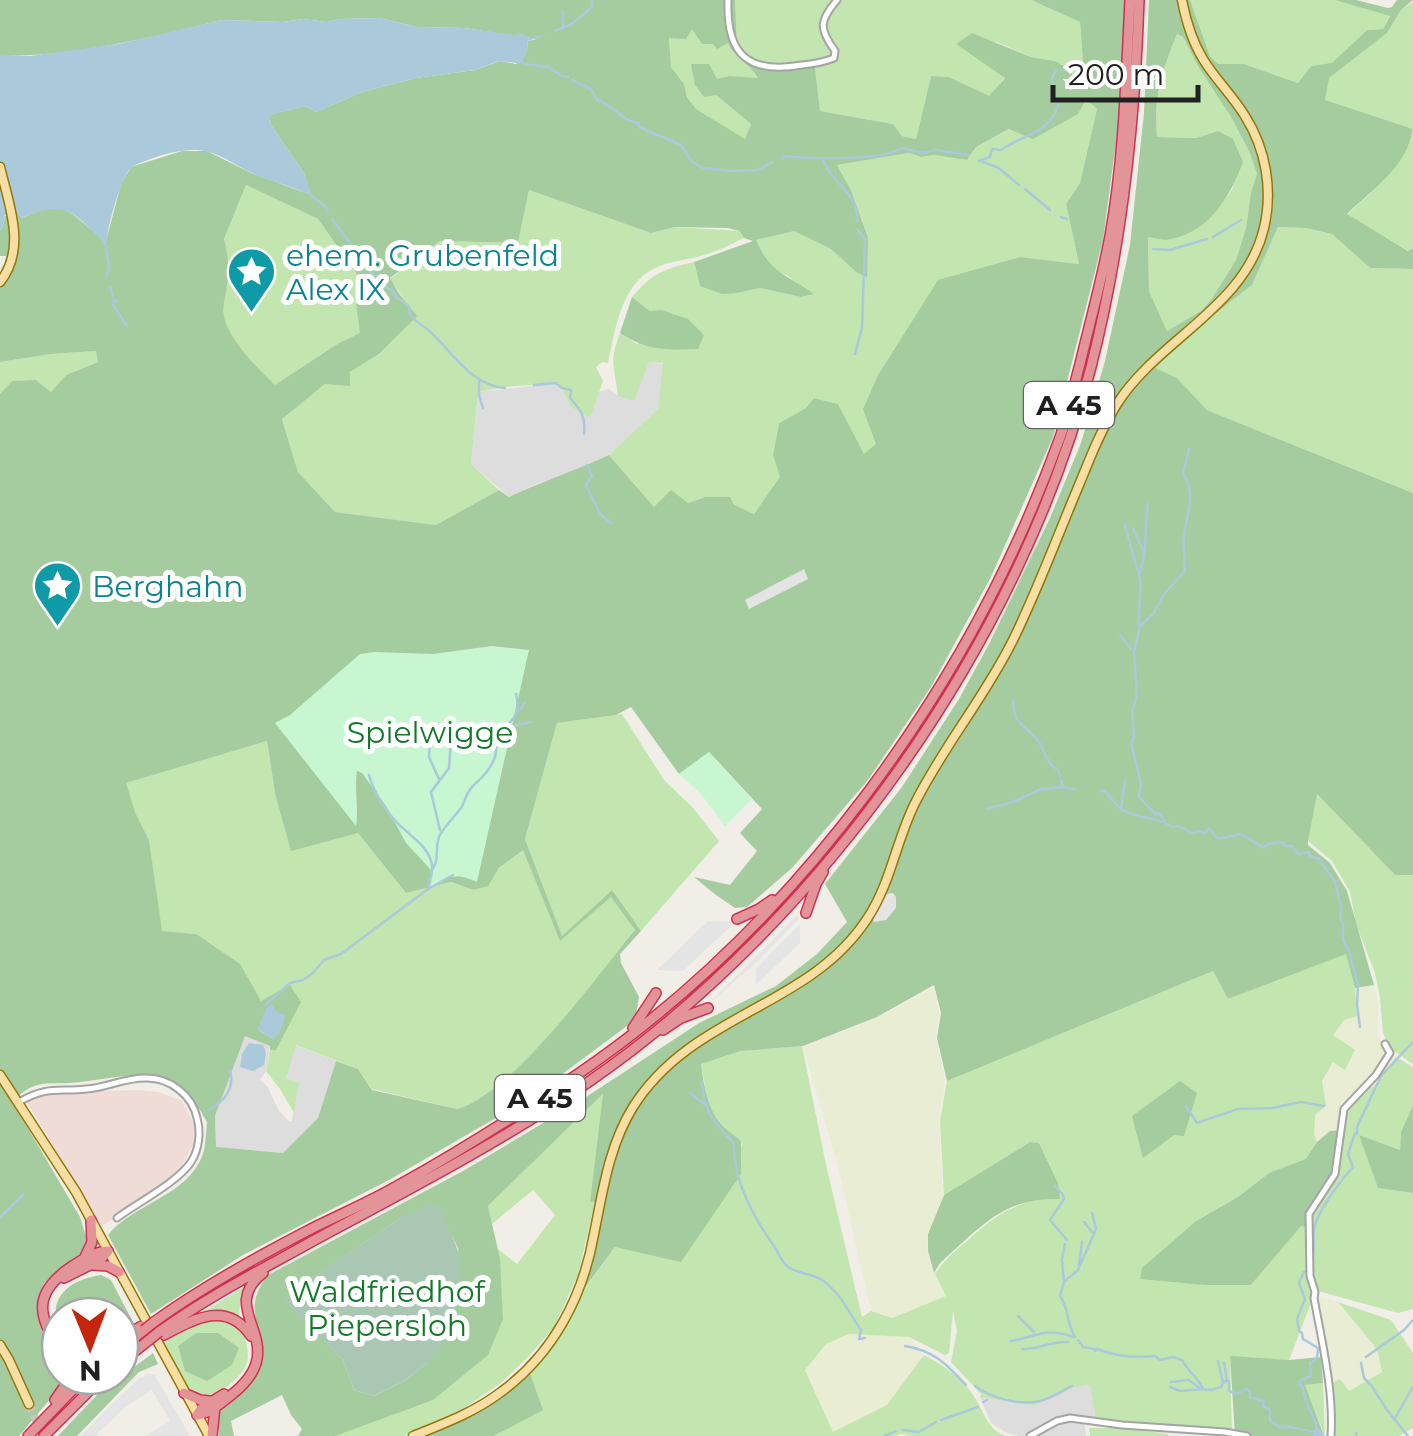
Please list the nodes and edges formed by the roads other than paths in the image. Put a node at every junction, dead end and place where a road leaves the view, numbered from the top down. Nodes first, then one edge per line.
1 (728, 0) edge
2 (836, 0) edge
3 (1130, 0) edge
4 (1140, 0) edge
5 (1182, 0) edge
6 (0, 167) edge
7 (0, 282) edge
8 (835, 853) junction
9 (797, 879) junction
10 (806, 913) dead end
11 (736, 919) dead end
12 (656, 993) dead end
13 (708, 1008) dead end
14 (643, 1040) junction
15 (618, 1044) junction
16 (1384, 1044) dead end
17 (0, 1075) edge
18 (20, 1102) junction
19 (117, 1218) dead end
20 (91, 1220) junction
21 (108, 1251) junction
22 (290, 1254) junction
23 (87, 1262) junction
24 (120, 1272) junction
25 (44, 1296) edge
26 (50, 1296) edge
27 (158, 1326) junction
28 (140, 1337) edge
29 (145, 1337) junction
30 (140, 1339) edge
31 (140, 1342) edge
32 (0, 1346) edge
33 (184, 1393) junction
34 (58, 1396) edge
35 (66, 1396) edge
36 (84, 1396) edge
37 (29, 1404) tunnel mouth
38 (214, 1404) junction
39 (197, 1416) junction
40 (31, 1432) edge
41 (44, 1436) edge
42 (210, 1436) edge
43 (413, 1436) edge
44 (1030, 1436) edge
45 (1247, 1436) edge
46 (1331, 1436) edge

1 - 2 street
3 - 9 highway, A 45
4 - 8 highway, A 45
5 - 43 main road
6 - 7 main road
8 - 10 highway
8 - 14 highway, A 45
9 - 11 highway
9 - 15 highway, A 45
12 - 15 highway
13 - 14 highway
14 - 22 highway, A 45
15 - 27 highway, A 45
16 - 46 street
17 - 18 main road
18 - 19 street
18 - 20 main road
20 - 21 main road
20 - 23 highway
21 - 23 highway
21 - 24 main road
22 - 27 highway, A 45
22 - 38 highway
23 - 24 highway
23 - 25 highway
23 - 26 highway
24 - 33 main road
27 - 29 highway, A 45, bridge
27 - 29 highway, bridge
27 - 38 highway
28 - 29 highway
29 - 30 highway, A 45
29 - 31 highway, A 45
32 - 37 main road
33 - 38 highway
33 - 39 main road
34 - 40 highway
35 - 40 highway
36 - 41 highway
38 - 39 highway
38 - 42 highway
39 - 42 main road
44 - 45 street

